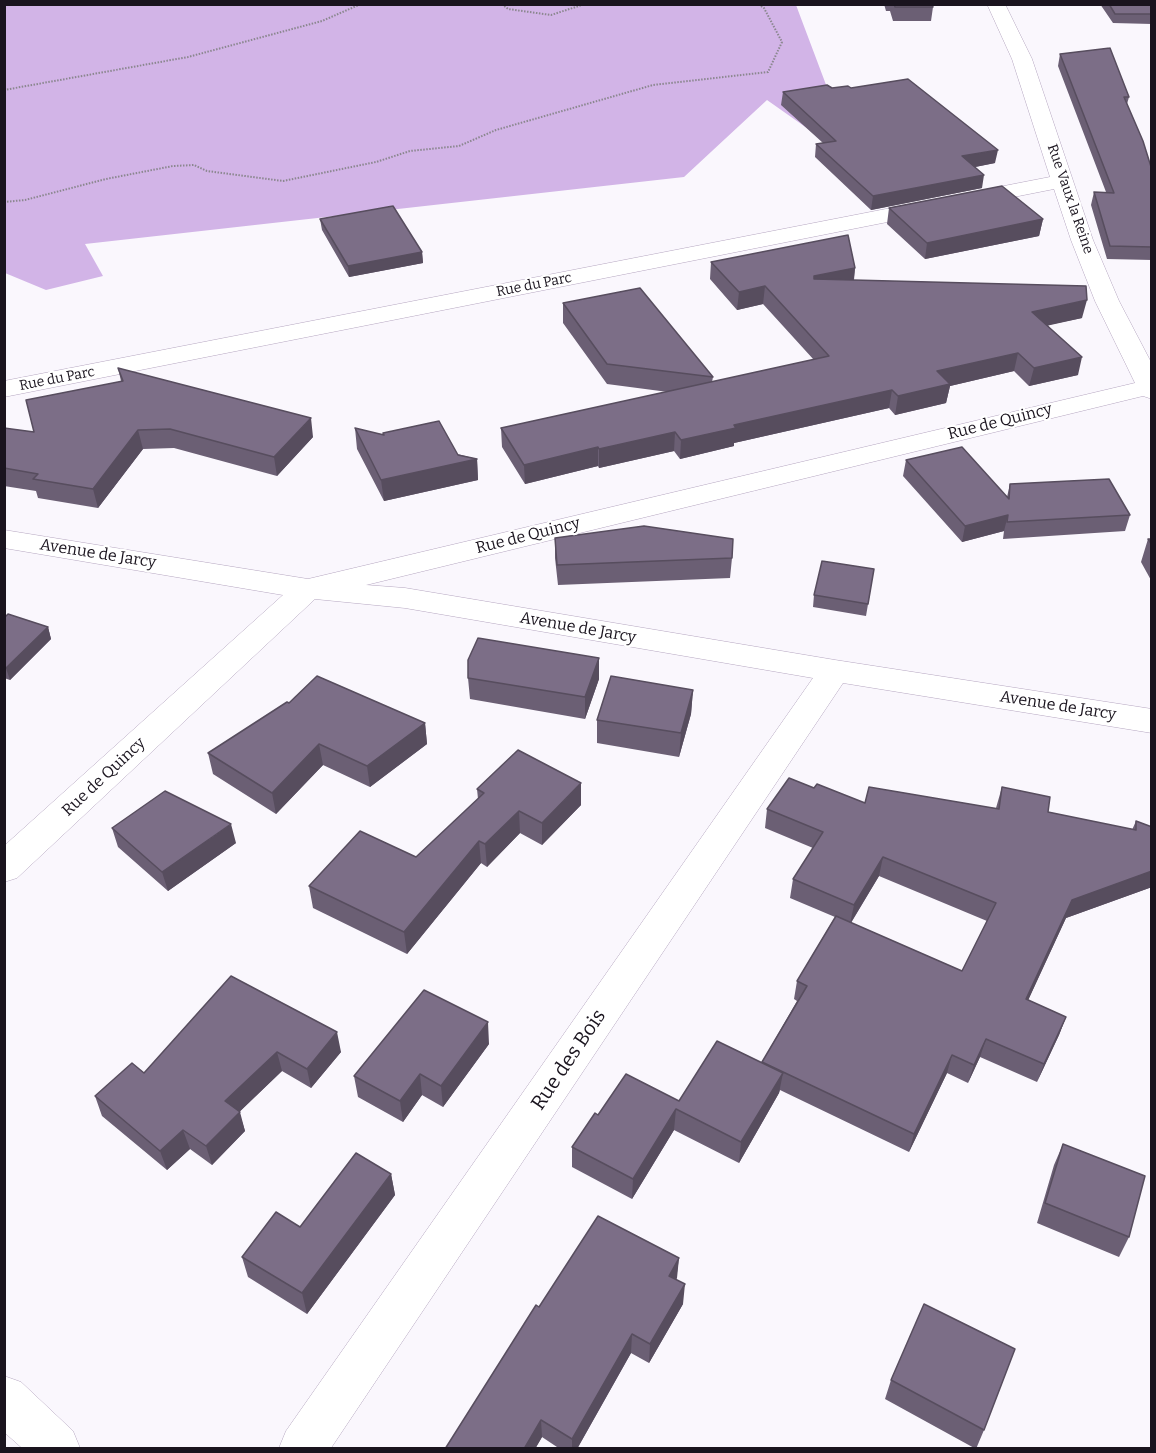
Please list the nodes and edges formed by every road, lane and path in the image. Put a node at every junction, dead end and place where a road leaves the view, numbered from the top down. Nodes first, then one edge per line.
1 (361, 4) edge
2 (502, 4) edge
3 (585, 4) edge
4 (758, 4) edge
5 (996, 4) edge
6 (4, 90) edge
7 (1063, 181) junction
8 (4, 202) edge
9 (4, 389) edge
10 (1150, 389) edge
11 (4, 539) edge
12 (308, 589) junction
13 (835, 671) junction
14 (1152, 721) edge
15 (4, 868) edge
16 (4, 1399) edge
17 (56, 1449) edge
18 (303, 1449) edge

1 - 6 path
2 - 3 path
4 - 8 path
5 - 7 street, Rue Vaux la Reine
7 - 9 street, Rue du Parc
7 - 10 street, Rue Vaux la Reine
10 - 12 street, Rue de Quincy
11 - 12 street, Avenue de Jarcy
12 - 13 street, Avenue de Jarcy
12 - 15 street, Rue de Quincy
13 - 14 street, Avenue de Jarcy
13 - 18 street, Rue des Bois
16 - 17 street

